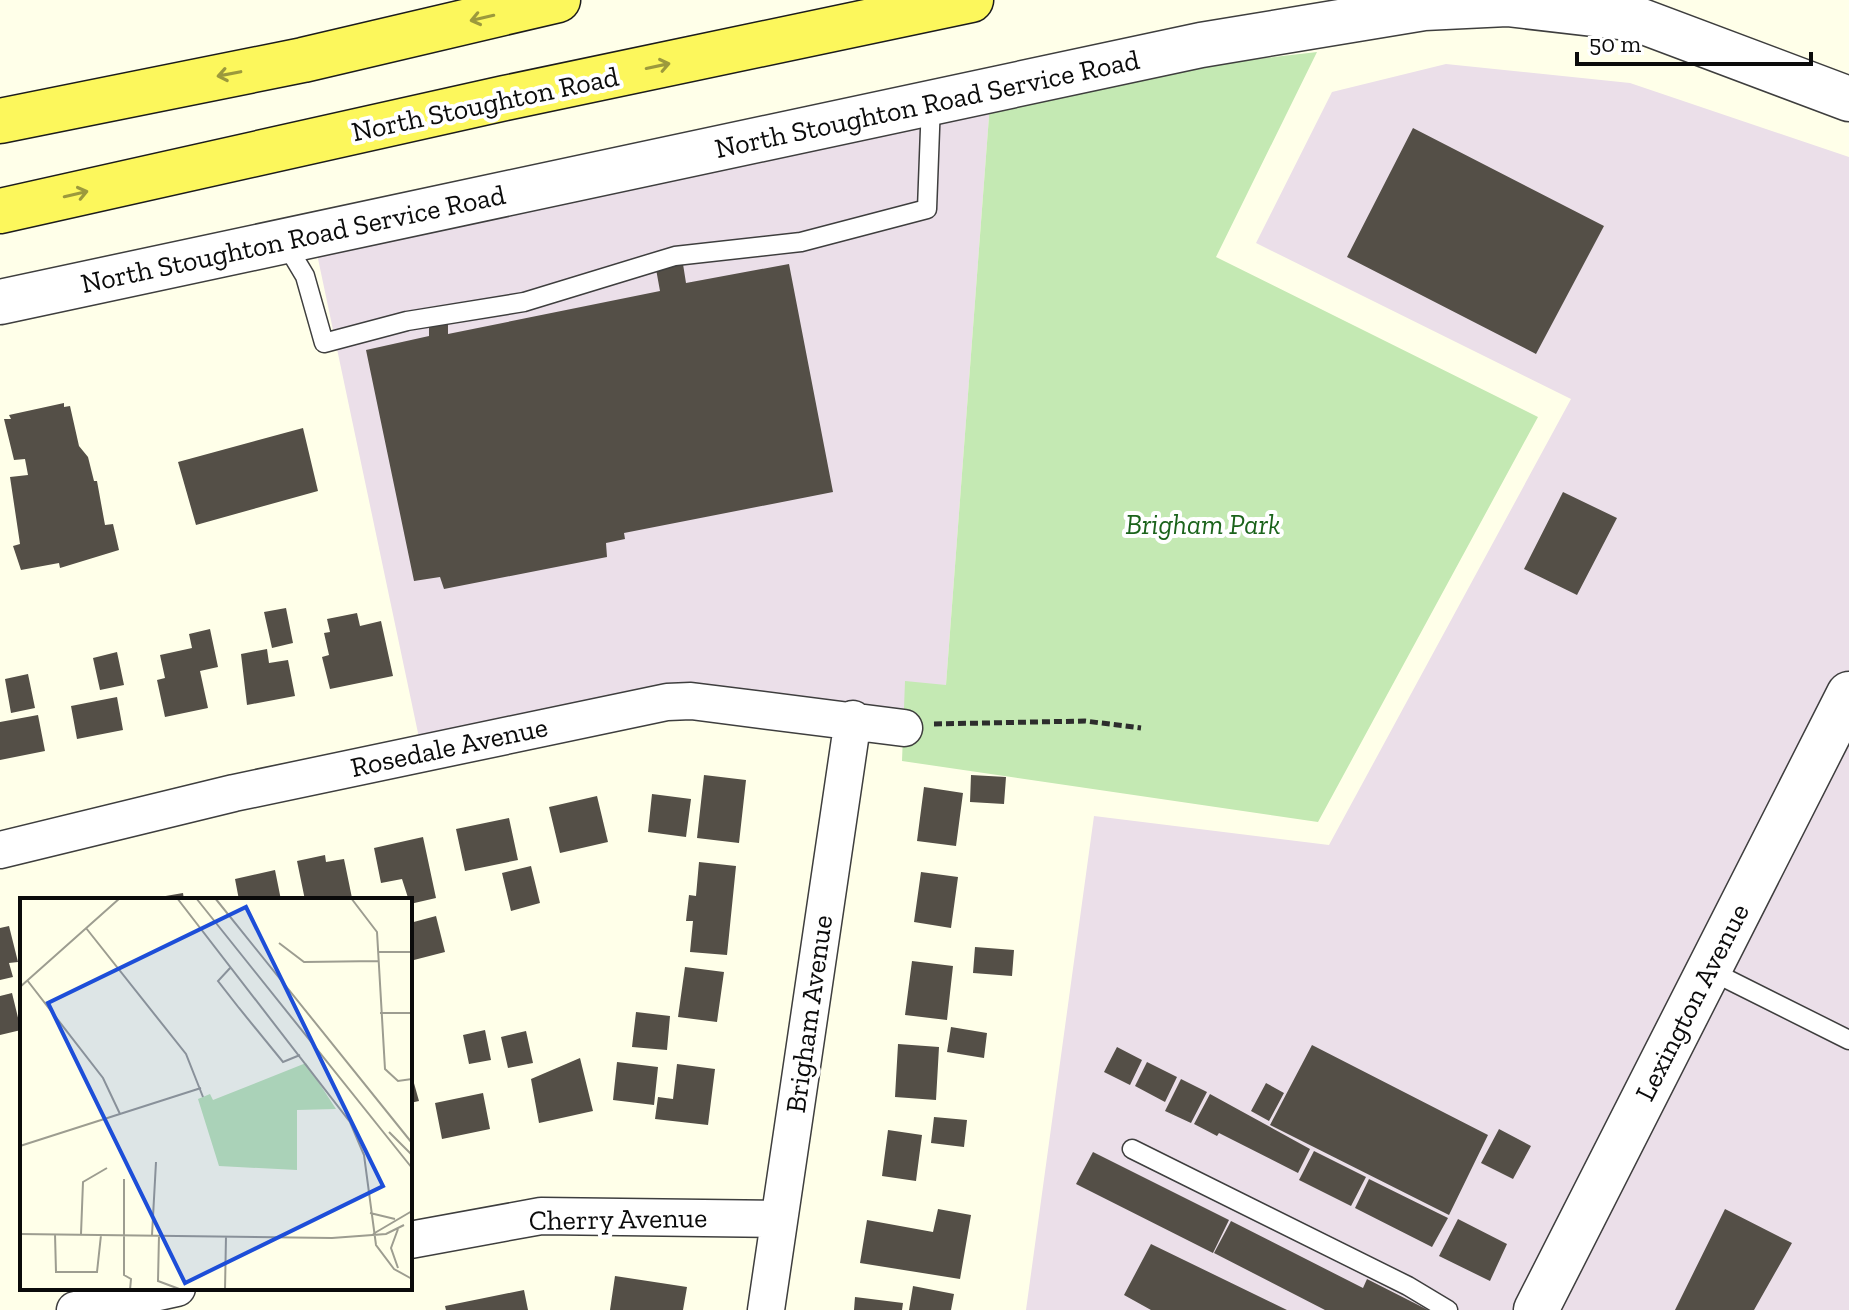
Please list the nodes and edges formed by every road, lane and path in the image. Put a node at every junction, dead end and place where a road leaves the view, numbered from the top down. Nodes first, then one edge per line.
1 (558, 0) edge
2 (971, 0) edge
3 (1849, 99) edge
4 (931, 103) junction
5 (0, 121) edge
6 (0, 211) edge
7 (284, 241) junction
8 (0, 302) edge
9 (1849, 694) edge
10 (853, 719) junction
11 (904, 728) joint
12 (1141, 728) dead end
13 (0, 850) edge
14 (1709, 970) junction
15 (1849, 1040) edge
16 (1132, 1149) dead end
17 (779, 1219) junction
18 (412, 1240) edge
19 (168, 1290) edge
20 (75, 1310) edge
21 (766, 1310) edge
22 (1448, 1310) edge
23 (1536, 1310) edge

1 -> 5 main road
6 -> 2 main road, North Stoughton Road
3 - 4 street, North Stoughton Road Service Road
4 - 7 street, North Stoughton Road Service Road
4 - 7 lane
7 - 8 street, North Stoughton Road Service Road
9 - 14 street, Lexington Avenue
10 - 11 street, Rosedale Avenue
10 - 13 street, Rosedale Avenue
10 - 17 street, Brigham Avenue
11 - 12 path
14 - 15 lane
14 - 23 street, Lexington Avenue
16 - 22 lane
17 - 18 street, Cherry Avenue
17 - 21 street, Brigham Avenue
19 - 20 street

